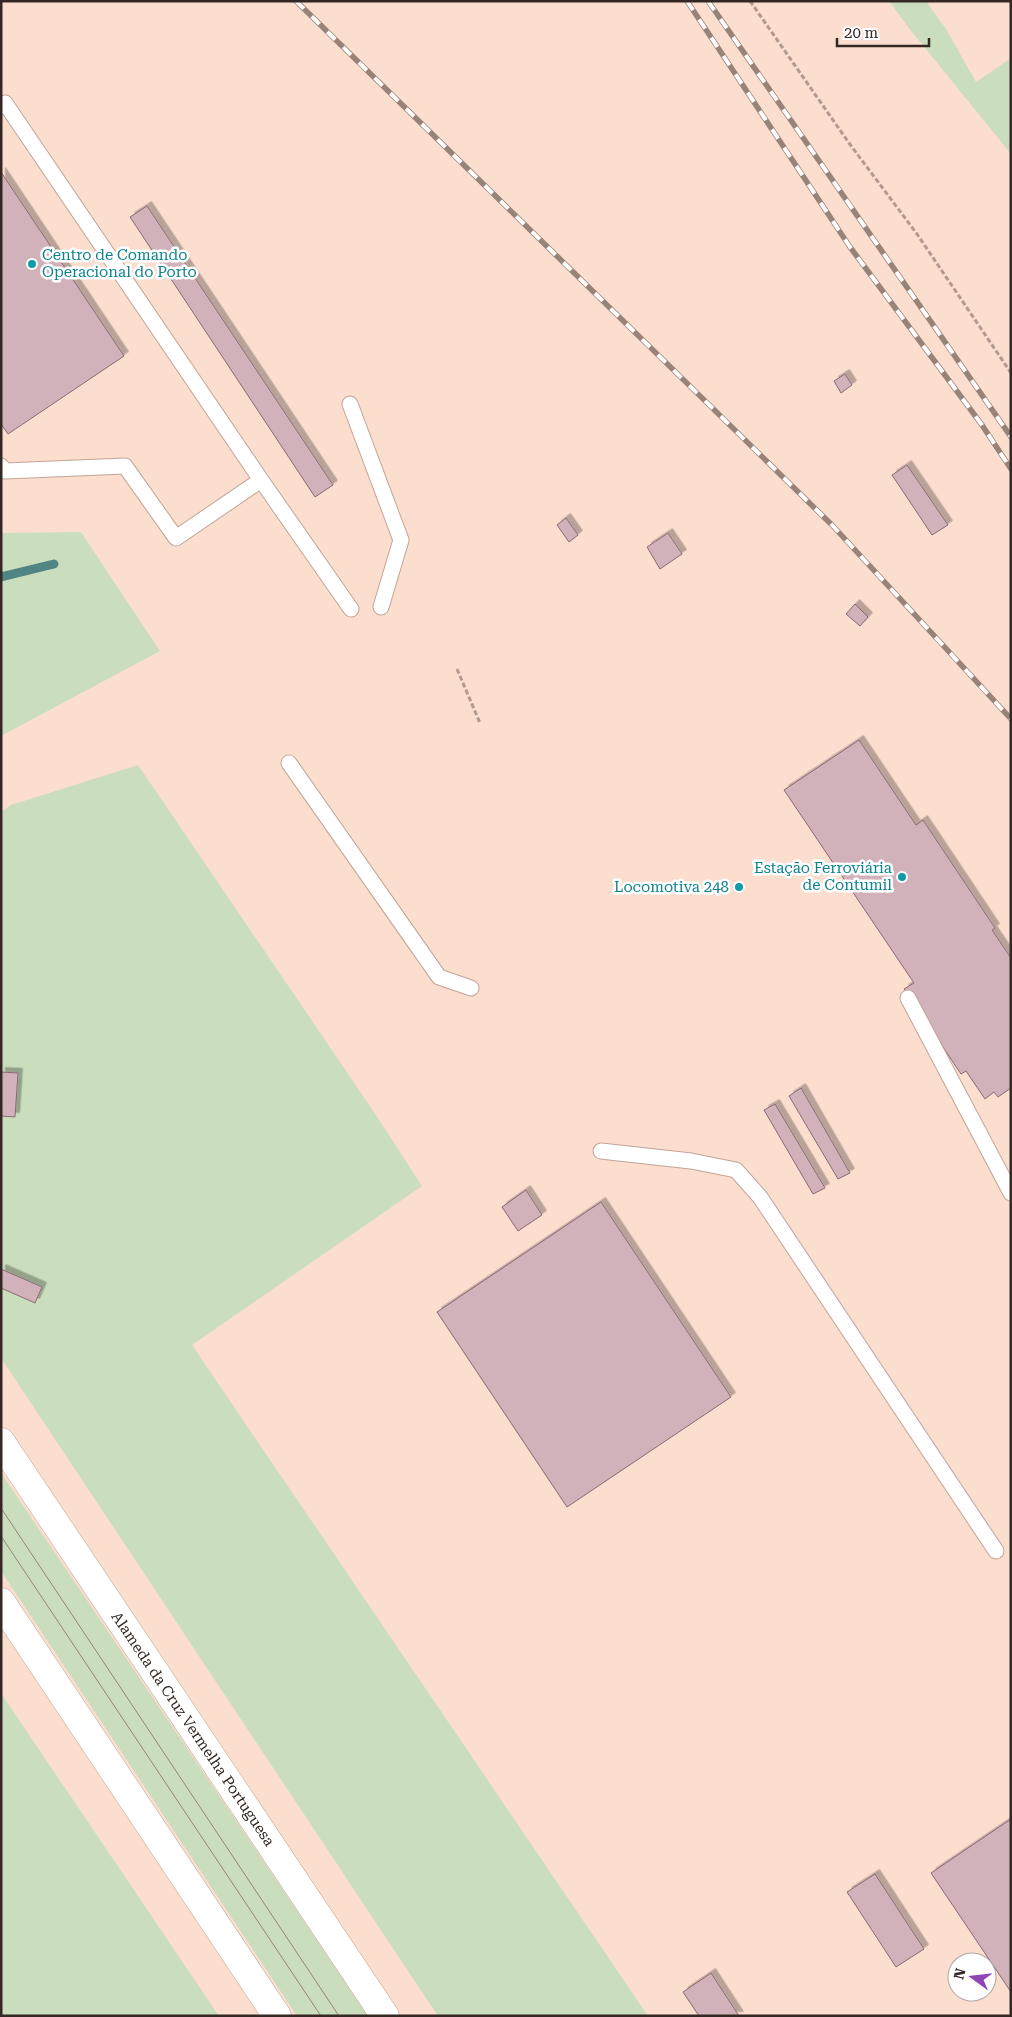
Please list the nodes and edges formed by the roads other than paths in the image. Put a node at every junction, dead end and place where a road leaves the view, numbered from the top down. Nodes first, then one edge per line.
1 (1, 106) edge
2 (350, 404) dead end
3 (1, 466) edge
4 (261, 480) junction
5 (381, 607) dead end
6 (351, 608) dead end
7 (289, 763) dead end
8 (470, 988) dead end
9 (908, 998) dead end
10 (601, 1151) dead end
11 (1011, 1193) edge
12 (1, 1442) edge
13 (996, 1551) dead end
14 (1, 1602) edge
15 (277, 2016) edge
16 (385, 2016) edge

1 - 4 lane
2 - 5 lane
3 - 4 lane
4 - 6 lane
7 - 8 lane
9 - 11 lane
10 - 13 lane
12 - 16 street, Alameda da Cruz Vermelha Portuguesa
14 - 15 street

